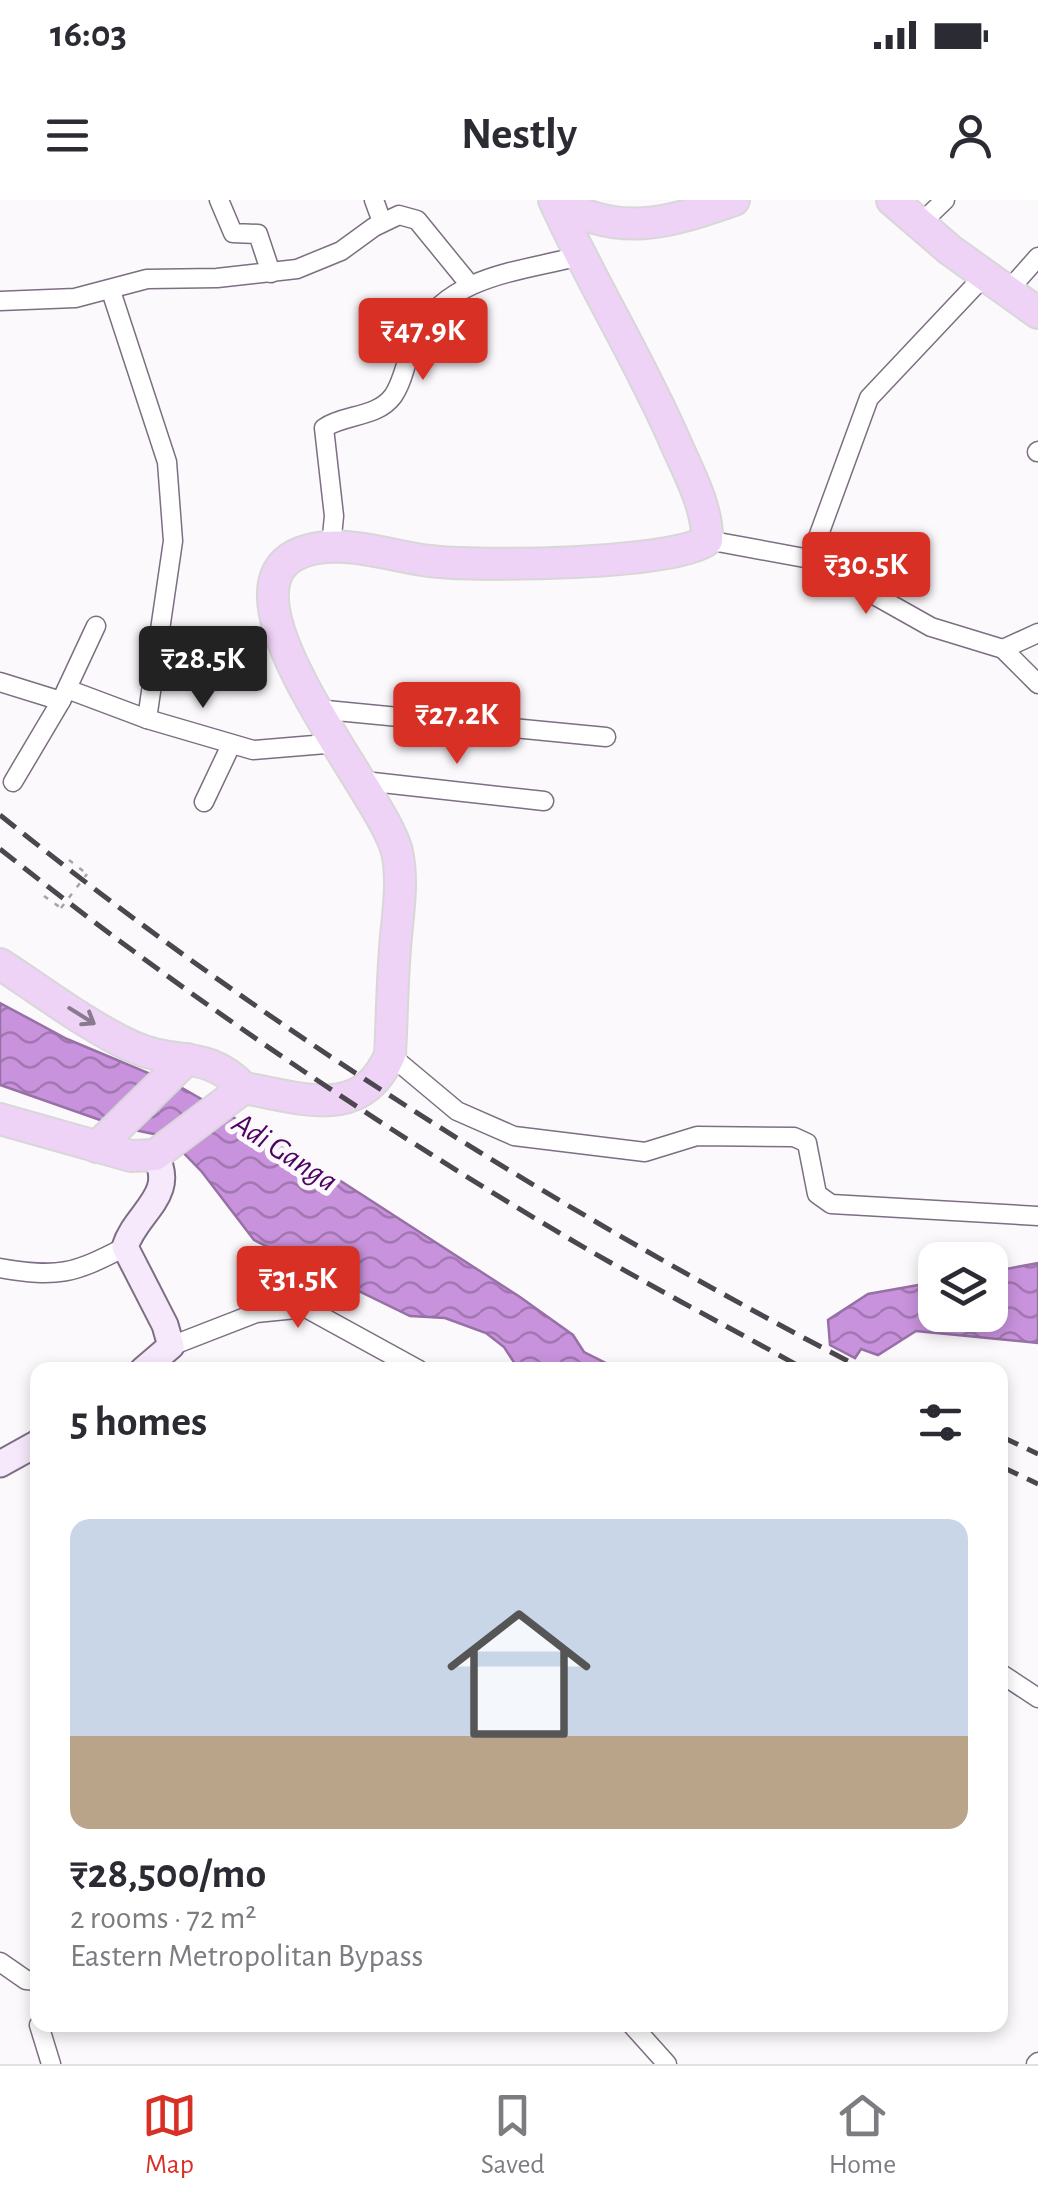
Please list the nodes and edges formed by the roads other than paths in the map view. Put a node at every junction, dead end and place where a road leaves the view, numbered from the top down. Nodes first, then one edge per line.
1 (218, 200) edge
2 (374, 200) edge
3 (554, 200) edge
4 (734, 200) edge
5 (892, 200) edge
6 (944, 200) edge
7 (382, 222) junction
8 (920, 224) junction
9 (579, 256) junction
10 (1038, 257) edge
11 (271, 273) junction
12 (995, 284) junction
13 (470, 285) junction
14 (111, 291) junction
15 (0, 301) edge
16 (1038, 313) edge
17 (707, 540) junction
18 (331, 546) junction
19 (810, 559) junction
20 (96, 626) dead end
21 (1038, 633) edge
22 (1002, 648) junction
23 (0, 682) edge
24 (1038, 684) edge
25 (64, 695) junction
26 (316, 709) junction
27 (147, 719) junction
28 (606, 738) dead end
29 (338, 743) junction
30 (231, 745) junction
31 (364, 781) junction
32 (14, 782) dead end
33 (544, 800) dead end
34 (204, 802) dead end
35 (0, 964) edge
36 (390, 1055) junction
37 (182, 1064) junction
38 (232, 1096) junction
39 (0, 1119) edge
40 (107, 1137) junction
41 (160, 1150) junction
42 (1038, 1216) edge
43 (125, 1247) junction
44 (0, 1268) edge
45 (171, 1346) junction
46 (152, 1362) edge
47 (404, 1362) edge
48 (30, 1447) edge
49 (0, 1464) edge
50 (1008, 1677) edge
51 (1038, 1698) edge
52 (0, 1962) edge
53 (30, 1980) edge
54 (42, 2032) edge
55 (638, 2032) edge
56 (51, 2064) edge
57 (666, 2064) edge

1 - 11 street
2 - 7 street
3 - 4 main road
3 - 9 main road
5 - 8 main road
6 - 8 street
7 - 11 street
7 - 13 street
8 - 12 main road
9 - 13 street
9 - 17 main road
10 - 12 street
11 - 14 street
12 - 16 main road
12 - 19 street
13 - 18 street
14 - 15 street
14 - 27 street
17 - 18 main road
17 - 19 street
18 - 26 main road
19 - 22 street
20 - 25 street
21 - 22 street
22 - 24 street
23 - 25 street
25 - 27 street
25 - 32 street
26 - 28 street
26 - 29 main road
27 - 30 street
29 - 30 street
29 - 31 main road
30 - 34 street
31 - 33 street
31 - 36 main road
35 -> 37 main road
36 - 38 main road
36 - 42 street
37 - 38 main road
37 - 40 main road
38 - 41 main road
39 - 40 main road
40 - 41 main road
41 - 43 main road
43 - 44 street
43 - 45 main road
45 - 46 main road
45 - 47 street
48 - 49 main road
50 - 51 street
52 - 53 street
54 - 56 street
55 - 57 street

